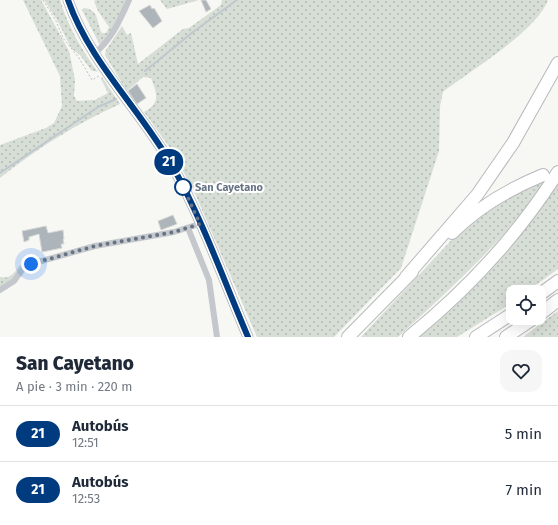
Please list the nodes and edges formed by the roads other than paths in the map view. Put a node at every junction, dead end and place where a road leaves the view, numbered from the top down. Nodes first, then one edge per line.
1 (68, 0) edge
2 (129, 0) edge
3 (95, 53) junction
4 (558, 63) edge
5 (558, 172) edge
6 (543, 175) dead end
7 (200, 224) junction
8 (188, 228) junction
9 (406, 277) junction
10 (558, 281) edge
11 (0, 290) edge
12 (546, 290) edge
13 (558, 300) edge
14 (546, 309) edge
15 (506, 318) edge
16 (524, 325) edge
17 (217, 337) edge
18 (248, 337) edge
19 (348, 337) edge
20 (409, 337) edge
21 (476, 337) edge
22 (506, 337) edge

1 - 3 main road
2 - 3 street
3 - 7 main road
4 - 9 highway
5 - 20 highway
6 - 9 highway
7 - 8 street
7 - 18 main road
8 - 11 street
8 - 17 street
9 - 19 highway
10 - 12 highway
13 - 14 highway
15 - 21 highway
16 - 22 highway

